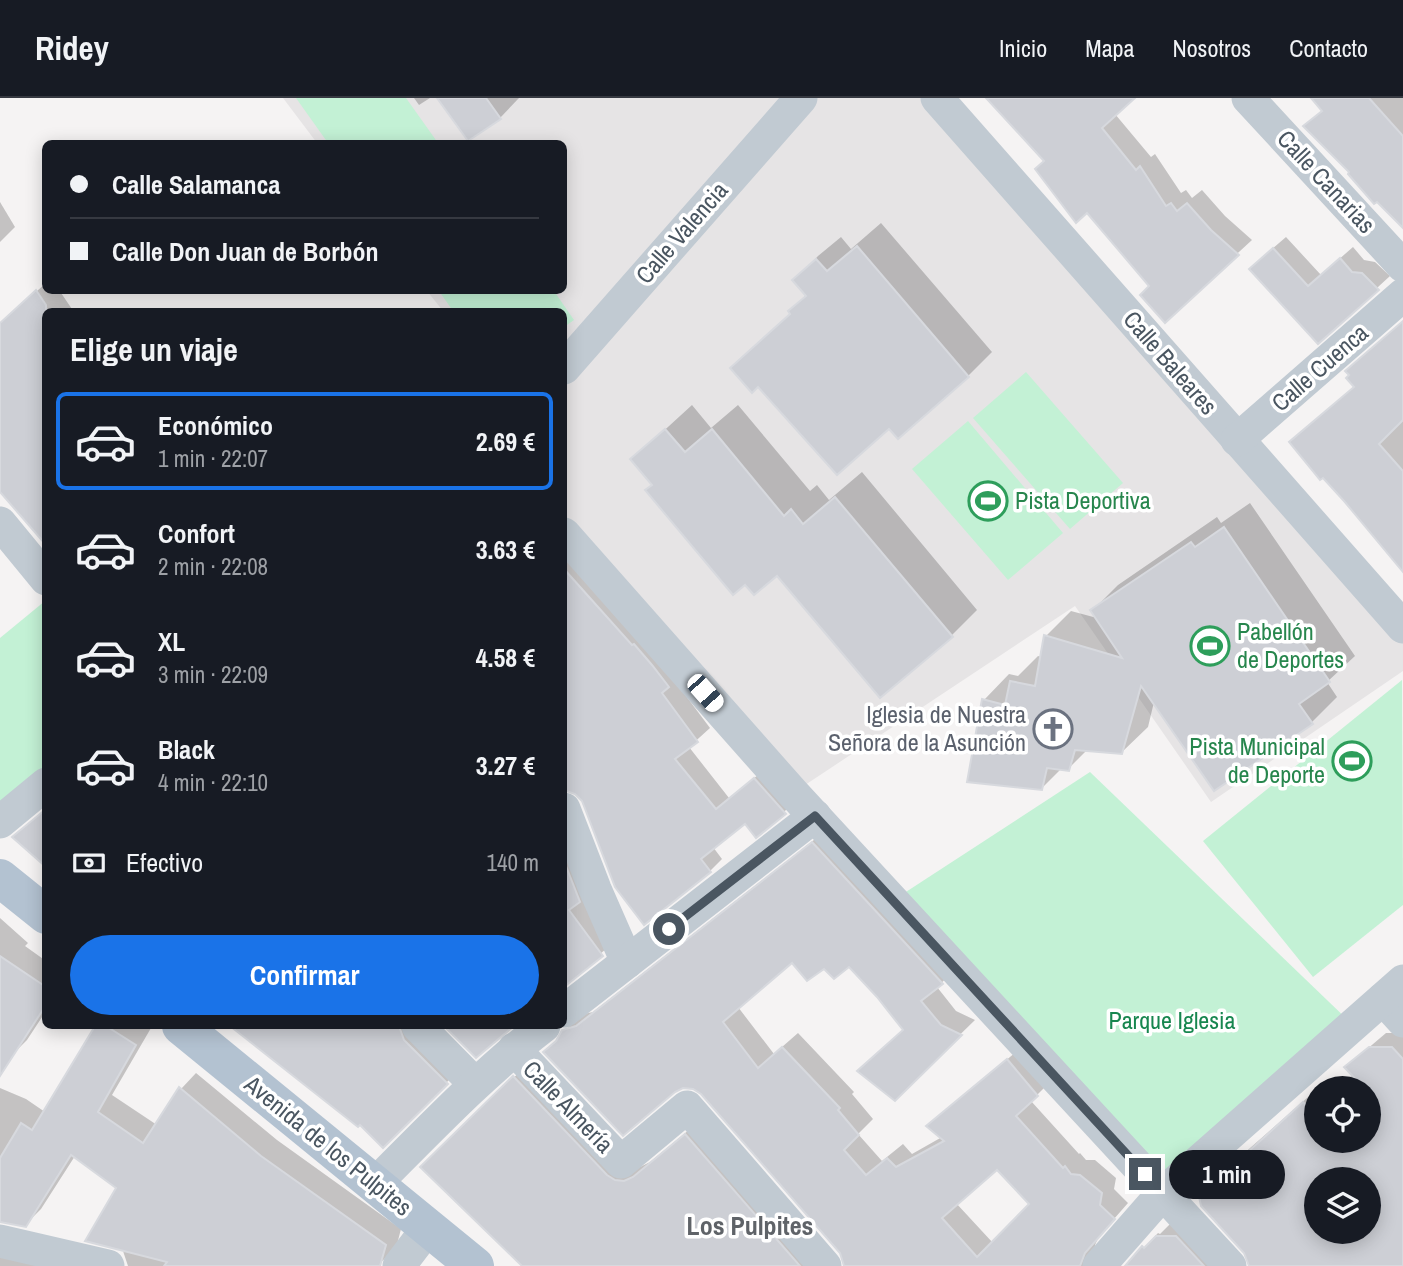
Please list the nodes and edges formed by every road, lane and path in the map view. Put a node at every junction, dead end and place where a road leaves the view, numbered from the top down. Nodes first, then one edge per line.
1 (801, 98) edge
2 (937, 98) edge
3 (1248, 98) edge
4 (1403, 266) edge
5 (1403, 295) edge
6 (567, 365) edge
7 (1237, 440) junction
8 (0, 523) edge
9 (567, 537) edge
10 (42, 574) edge
11 (1403, 627) edge
12 (42, 787) edge
13 (815, 816) junction
14 (567, 817) edge
15 (0, 822) edge
16 (0, 878) edge
17 (42, 912) edge
18 (627, 962) junction
19 (1396, 1000) edge
20 (567, 1009) edge
21 (185, 1029) edge
22 (421, 1029) edge
23 (540, 1029) edge
24 (514, 1049) junction
25 (475, 1084) junction
26 (375, 1184) junction
27 (1163, 1194) junction
28 (428, 1228) junction
29 (0, 1241) edge
30 (108, 1266) edge
31 (399, 1266) edge
32 (475, 1266) edge
33 (825, 1266) edge
34 (1099, 1266) edge
35 (1230, 1266) edge

1 - 6 street, Calle Valencia
2 - 7 street, Calle Baleares
3 - 4 street, Calle Canarias
5 - 7 street, Calle Cuenca
7 - 11 street, Calle Baleares
8 - 10 street
9 - 13 street
12 - 15 street
13 - 18 street
13 - 27 street
14 - 18 street
16 - 17 main road
18 - 20 street
19 - 27 street
21 - 26 main road, Avenida de los Pulpites
22 - 25 street
23 - 24 street
24 - 25 street
24 - 33 street, Calle Almería
25 - 26 street
26 - 28 main road, Avenida de los Pulpites
27 - 34 street
27 - 35 street
28 - 31 street
28 - 32 main road, Avenida de los Pulpites
29 - 30 street

